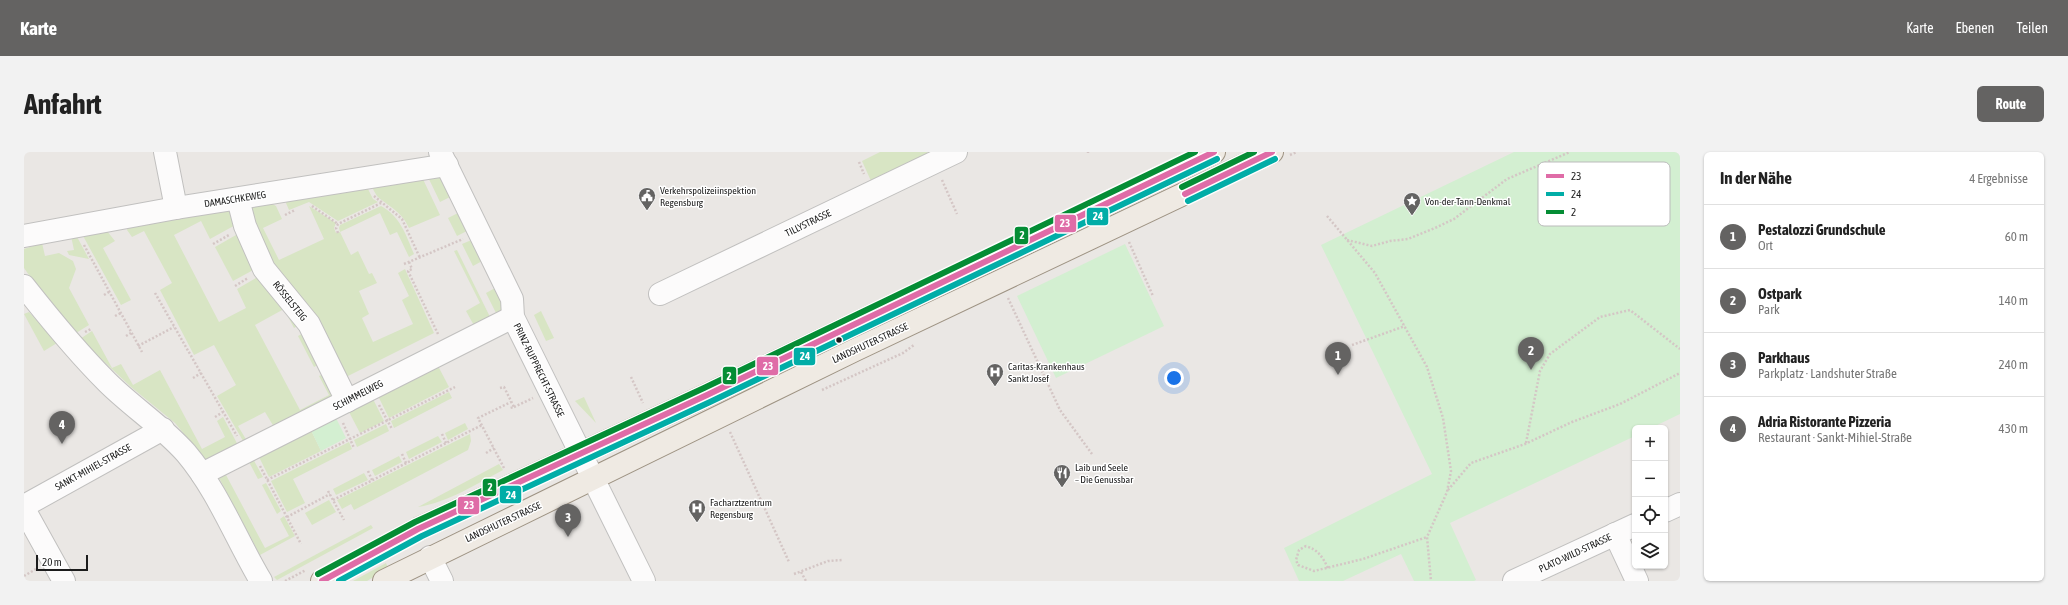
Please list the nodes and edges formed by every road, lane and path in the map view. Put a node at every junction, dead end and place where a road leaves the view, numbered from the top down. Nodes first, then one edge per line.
1 (165, 152) edge
2 (956, 152) edge
3 (1214, 152) edge
4 (1272, 152) edge
5 (1570, 152) edge
6 (443, 158) edge
7 (1547, 162) edge
8 (1538, 166) edge
9 (365, 178) junction
10 (941, 178) dead end
11 (238, 199) junction
12 (382, 203) junction
13 (308, 204) dead end
14 (176, 208) junction
15 (296, 209) dead end
16 (957, 214) dead end
17 (285, 215) dead end
18 (1327, 216) dead end
19 (338, 224) junction
20 (1120, 225) junction
21 (74, 227) junction
22 (479, 232) junction
23 (338, 233) dead end
24 (24, 236) edge
25 (1347, 240) junction
26 (420, 258) junction
27 (409, 262) junction
28 (404, 264) dead end
29 (24, 286) edge
30 (109, 292) junction
31 (155, 293) dead end
32 (660, 294) dead end
33 (104, 295) dead end
34 (1153, 296) dead end
35 (1009, 300) dead end
36 (121, 313) junction
37 (115, 316) dead end
38 (513, 317) junction
39 (174, 326) junction
40 (1406, 326) junction
41 (131, 333) junction
42 (126, 336) dead end
43 (1352, 345) dead end
44 (138, 346) junction
45 (1680, 349) edge
46 (446, 351) junction
47 (142, 352) dead end
48 (1680, 373) edge
49 (201, 374) junction
50 (631, 377) dead end
51 (194, 378) dead end
52 (455, 387) dead end
53 (371, 388) junction
54 (500, 388) dead end
55 (532, 398) dead end
56 (511, 402) junction
57 (341, 404) junction
58 (645, 409) dead end
59 (223, 412) junction
60 (215, 417) dead end
61 (387, 421) junction
62 (482, 425) junction
63 (163, 429) junction
64 (392, 429) dead end
65 (730, 432) dead end
66 (442, 434) dead end
67 (350, 439) junction
68 (446, 443) junction
69 (1526, 444) junction
70 (354, 448) dead end
71 (494, 448) junction
72 (248, 451) junction
73 (486, 452) dead end
74 (402, 454) dead end
75 (582, 454) junction
76 (1092, 454) dead end
77 (406, 463) junction
78 (368, 471) dead end
79 (202, 474) junction
80 (507, 475) dead end
81 (594, 479) junction
82 (267, 480) junction
83 (372, 480) junction
84 (1447, 492) junction
85 (333, 500) junction
86 (1680, 504) edge
87 (24, 508) edge
88 (1668, 510) edge
89 (287, 516) junction
90 (344, 520) dead end
91 (1632, 526) edge
92 (1615, 534) junction
93 (1427, 537) junction
94 (301, 544) dead end
95 (430, 557) junction
96 (843, 560) dead end
97 (789, 562) dead end
98 (1328, 568) junction
99 (802, 572) junction
100 (794, 574) dead end
101 (64, 581) edge
102 (261, 581) edge
103 (322, 581) edge
104 (384, 581) edge
105 (442, 581) edge
106 (644, 581) edge
107 (806, 581) edge
108 (1431, 581) edge
109 (1514, 581) edge
110 (1637, 581) edge

1 - 14 street
2 - 32 street, TILLYSTRASSE
3 - 75 main road
4 - 20 main road, LANDSHUTER STRASSE
5 - 7 path
6 - 9 street, DAMASCHKEWEG
6 - 22 street, PRINZ-RUPPRECHT-STRASSE
8 - 25 path
9 - 11 street, DAMASCHKEWEG
9 - 12 path
10 - 16 path
11 - 14 street, DAMASCHKEWEG
11 - 57 street, RÖSSELSTEIG
12 - 19 path
12 - 26 path
13 - 19 path
14 - 21 street, DAMASCHKEWEG
15 - 17 path
18 - 25 path
19 - 23 path
20 - 34 path
20 - 81 main road, LANDSHUTER STRASSE
21 - 24 street, DAMASCHKEWEG
21 - 30 path
22 - 26 path
22 - 38 street, PRINZ-RUPPRECHT-STRASSE
25 - 40 path
26 - 27 path
27 - 28 path
27 - 46 path
29 - 63 street
30 - 33 path
30 - 36 path
31 - 39 path
35 - 76 path
36 - 37 path
36 - 41 path
38 - 46 street, SCHIMMELWEG
38 - 75 street, PRINZ-RUPPRECHT-STRASSE
39 - 44 path
39 - 49 path
40 - 43 path
40 - 84 path
41 - 42 path
41 - 44 path
44 - 47 path
45 - 69 path
46 - 53 street, SCHIMMELWEG
48 - 69 path
49 - 51 path
49 - 59 path
50 - 58 path
52 - 61 path
53 - 57 street, SCHIMMELWEG
53 - 61 path
54 - 56 path
55 - 56 path
56 - 62 path
57 - 67 path
57 - 72 street, SCHIMMELWEG
59 - 60 path
59 - 72 path
61 - 64 path
61 - 67 path
62 - 68 path
62 - 71 path
63 - 79 street
63 - 87 street, SANKT-MIHIEL-STRASSE
65 - 97 path
66 - 68 path
67 - 70 path
67 - 82 path
68 - 77 path
69 - 84 path
71 - 73 path
71 - 80 path
72 - 79 street, SCHIMMELWEG
72 - 82 path
74 - 77 path
75 - 81 street, PRINZ-RUPPRECHT-STRASSE
75 - 103 main road
77 - 83 path
78 - 83 path
79 - 102 street
81 - 95 main road, LANDSHUTER STRASSE
81 - 106 street, PRINZ-RUPPRECHT-STRASSE
82 - 89 path
83 - 85 path
84 - 93 path
85 - 89 path
85 - 90 path
86 - 88 street
87 - 101 street, SANKT-MIHIEL-STRASSE
89 - 94 path
91 - 92 street, PLATO-WILD-STRASSE
92 - 109 street, PLATO-WILD-STRASSE
92 - 110 street
93 - 98 path
93 - 108 path
95 - 104 main road, LANDSHUTER STRASSE
95 - 105 street
96 - 99 path
98 - 98 path
99 - 100 path
99 - 107 path

